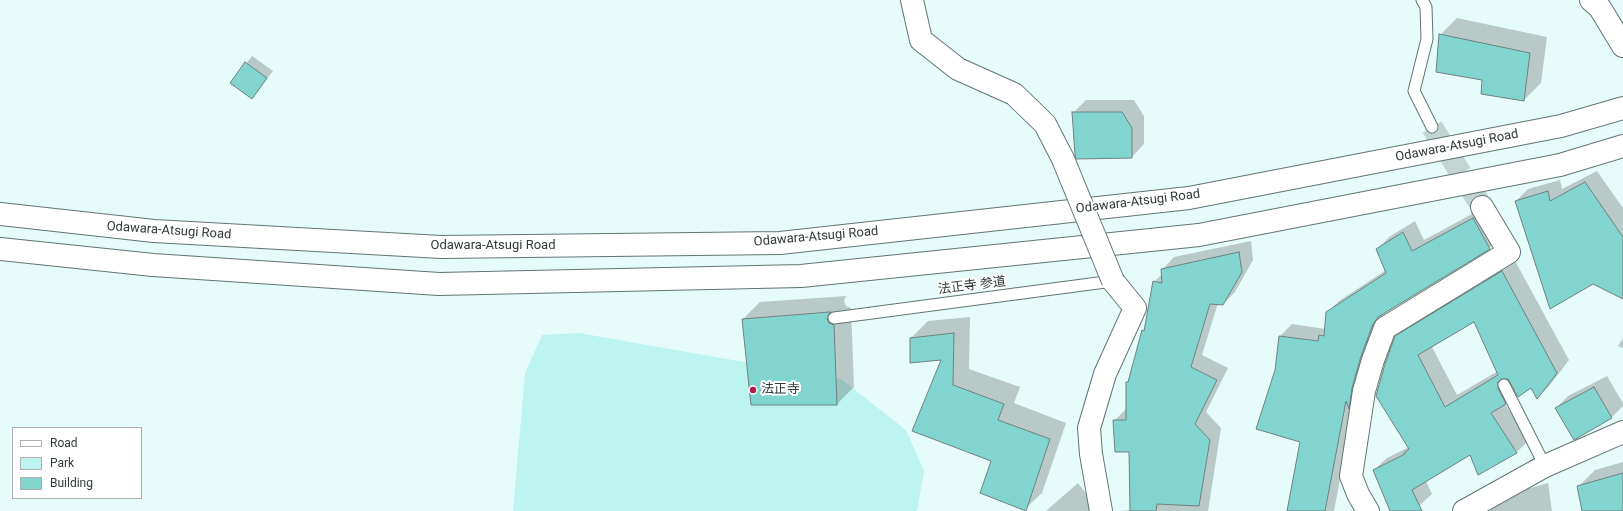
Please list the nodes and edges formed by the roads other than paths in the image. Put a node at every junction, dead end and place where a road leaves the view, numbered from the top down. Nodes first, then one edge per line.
1 (912, 0) edge
2 (1422, 0) edge
3 (1590, 0) edge
4 (1623, 45) edge
5 (1623, 108) edge
6 (1432, 127) tunnel mouth
7 (1623, 146) edge
8 (1482, 207) tunnel mouth
9 (0, 214) edge
10 (0, 249) edge
11 (1113, 281) junction
12 (834, 318) dead end
13 (1504, 385) dead end
14 (1623, 432) edge
15 (1545, 466) junction
16 (1101, 511) edge
17 (1368, 511) edge
18 (1464, 511) edge

1 - 11 main road, bridge
2 - 6 lane
3 - 4 main road
5 - 9 main road, Odawara-Atsugi Road
7 - 10 main road
8 - 17 main road
11 - 12 lane, 法正寺 参道
11 - 16 main road
13 - 15 lane
14 - 15 main road
15 - 18 main road

